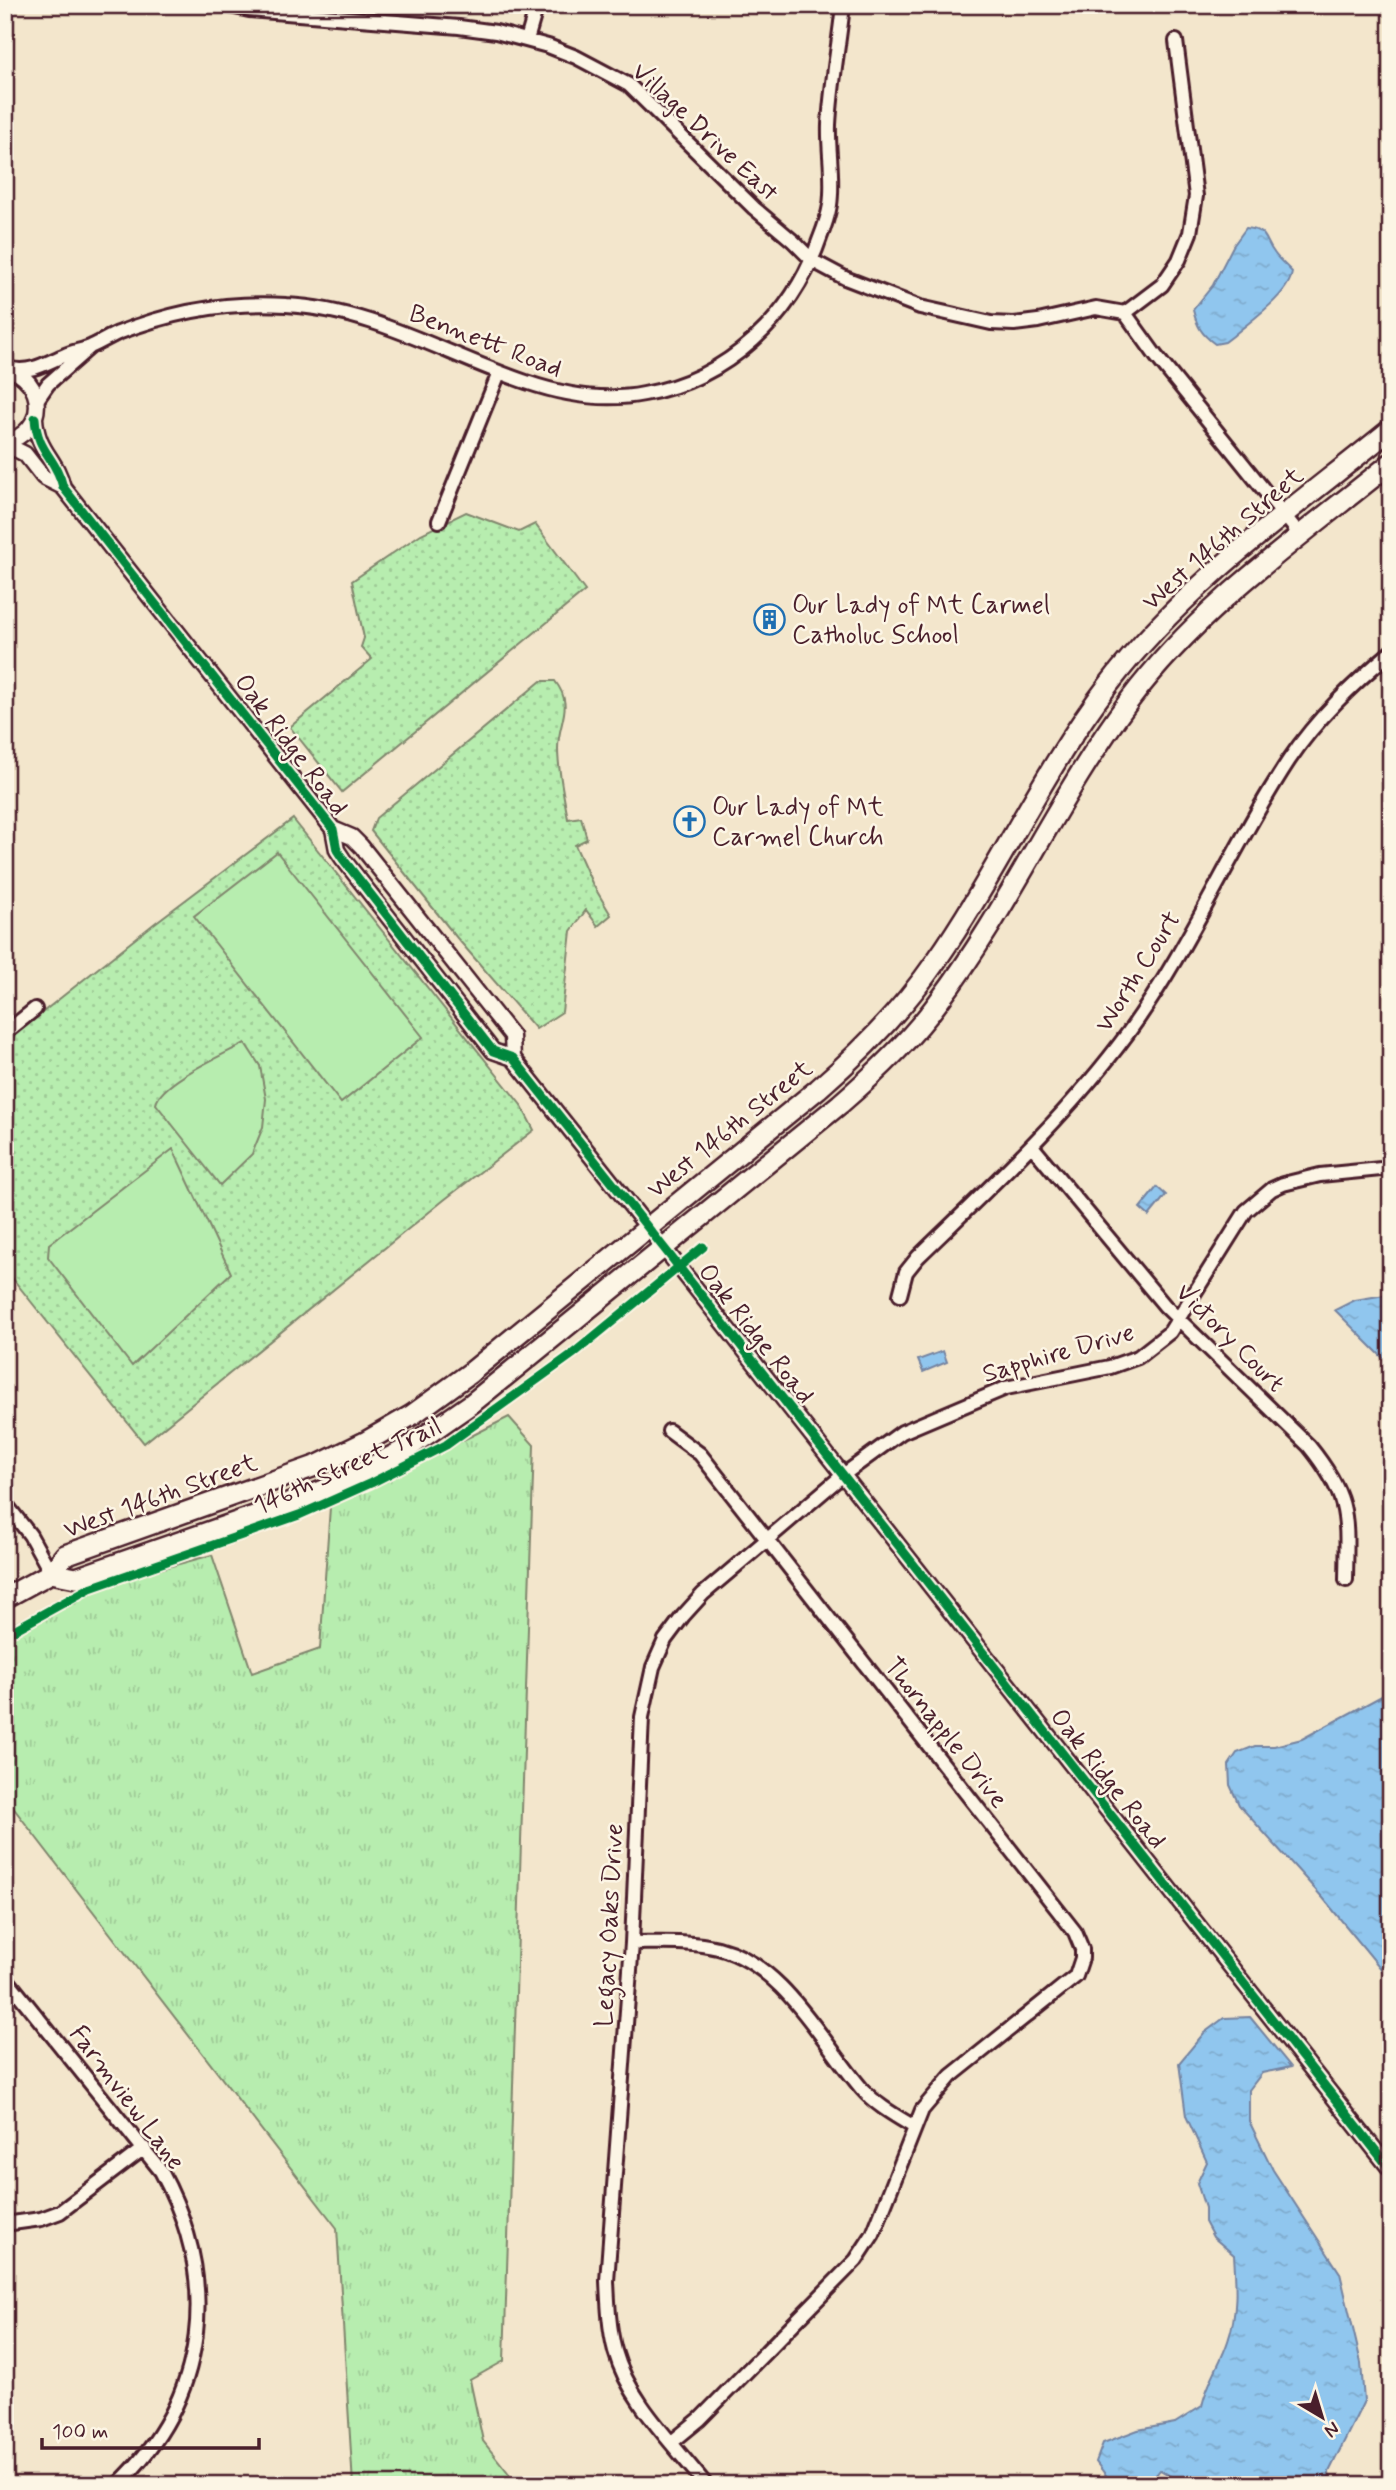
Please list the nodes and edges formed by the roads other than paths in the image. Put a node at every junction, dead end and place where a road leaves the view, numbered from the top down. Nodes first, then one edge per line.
1 (225, 5) edge
2 (537, 5) edge
3 (843, 5) edge
4 (527, 40) junction
5 (1176, 41) dead end
6 (813, 261) junction
7 (1125, 313) junction
8 (90, 347) junction
9 (8, 369) edge
10 (499, 373) junction
11 (37, 400) junction
12 (35, 418) junction
13 (1391, 429) edge
14 (5, 443) edge
15 (1391, 463) edge
16 (63, 486) junction
17 (1284, 516) junction
18 (439, 521) dead end
19 (1301, 536) junction
20 (1390, 655) edge
21 (333, 829) junction
22 (35, 1009) dead end
23 (5, 1033) edge
24 (513, 1058) junction
25 (1032, 1146) junction
26 (1391, 1168) edge
27 (649, 1228) junction
28 (664, 1248) junction
29 (900, 1295) dead end
30 (1178, 1320) junction
31 (670, 1431) dead end
32 (843, 1475) junction
33 (5, 1503) edge
34 (766, 1539) junction
35 (51, 1573) junction
36 (1346, 1580) dead end
37 (5, 1598) edge
38 (632, 1942) junction
39 (5, 1977) edge
40 (914, 2127) junction
41 (144, 2148) junction
42 (1390, 2168) edge
43 (5, 2224) edge
44 (672, 2442) junction
45 (117, 2485) edge
46 (706, 2485) edge

1 - 4 street, Village Drive East
2 - 4 street
3 - 6 street, Bennett Road
4 - 6 street, Village Drive East
5 - 7 street
6 - 7 street, Village Drive East
6 - 10 street, Bennett Road
7 - 17 street
8 - 9 street, Bennett Road
8 - 10 street, Bennett Road
8 - 11 street, Bennett Road
9 - 11 street
10 - 18 street
11 - 12 street
12 - 14 street
12 - 16 street, Oak Ridge Road
13 - 17 main road, West 146th Street
14 - 16 street, Oak Ridge Road
15 - 19 main road, West 146th Street
16 - 21 street, Oak Ridge Road
17 - 19 street
17 - 27 main road, West 146th Street
19 - 28 main road, West 146th Street
20 - 25 street, Worth Court
21 - 24 street, Oak Ridge Road
21 - 24 street, Oak Ridge Road
22 - 23 street
24 - 27 street, Oak Ridge Road
25 - 29 street, Worth Court
25 - 30 street, Victory Court
26 - 30 street, Sapphire Drive
27 - 28 street, Oak Ridge Road
27 - 35 main road, West 146th Street
28 - 32 street, Oak Ridge Road
28 - 35 main road, West 146th Street
30 - 32 street, Sapphire Drive
30 - 36 street, Victory Court
31 - 34 street, Thornapple Drive
32 - 34 street, Legacy Oaks Drive
32 - 42 street, Oak Ridge Road
33 - 35 street
34 - 38 street, Legacy Oaks Drive
34 - 40 street, Thornapple Drive
35 - 37 main road
38 - 40 street
38 - 44 street, Legacy Oaks Drive
39 - 41 street, Farmview Lane
40 - 44 street
41 - 43 street
41 - 45 street, Farmview Lane
44 - 46 street, Legacy Oaks Drive

